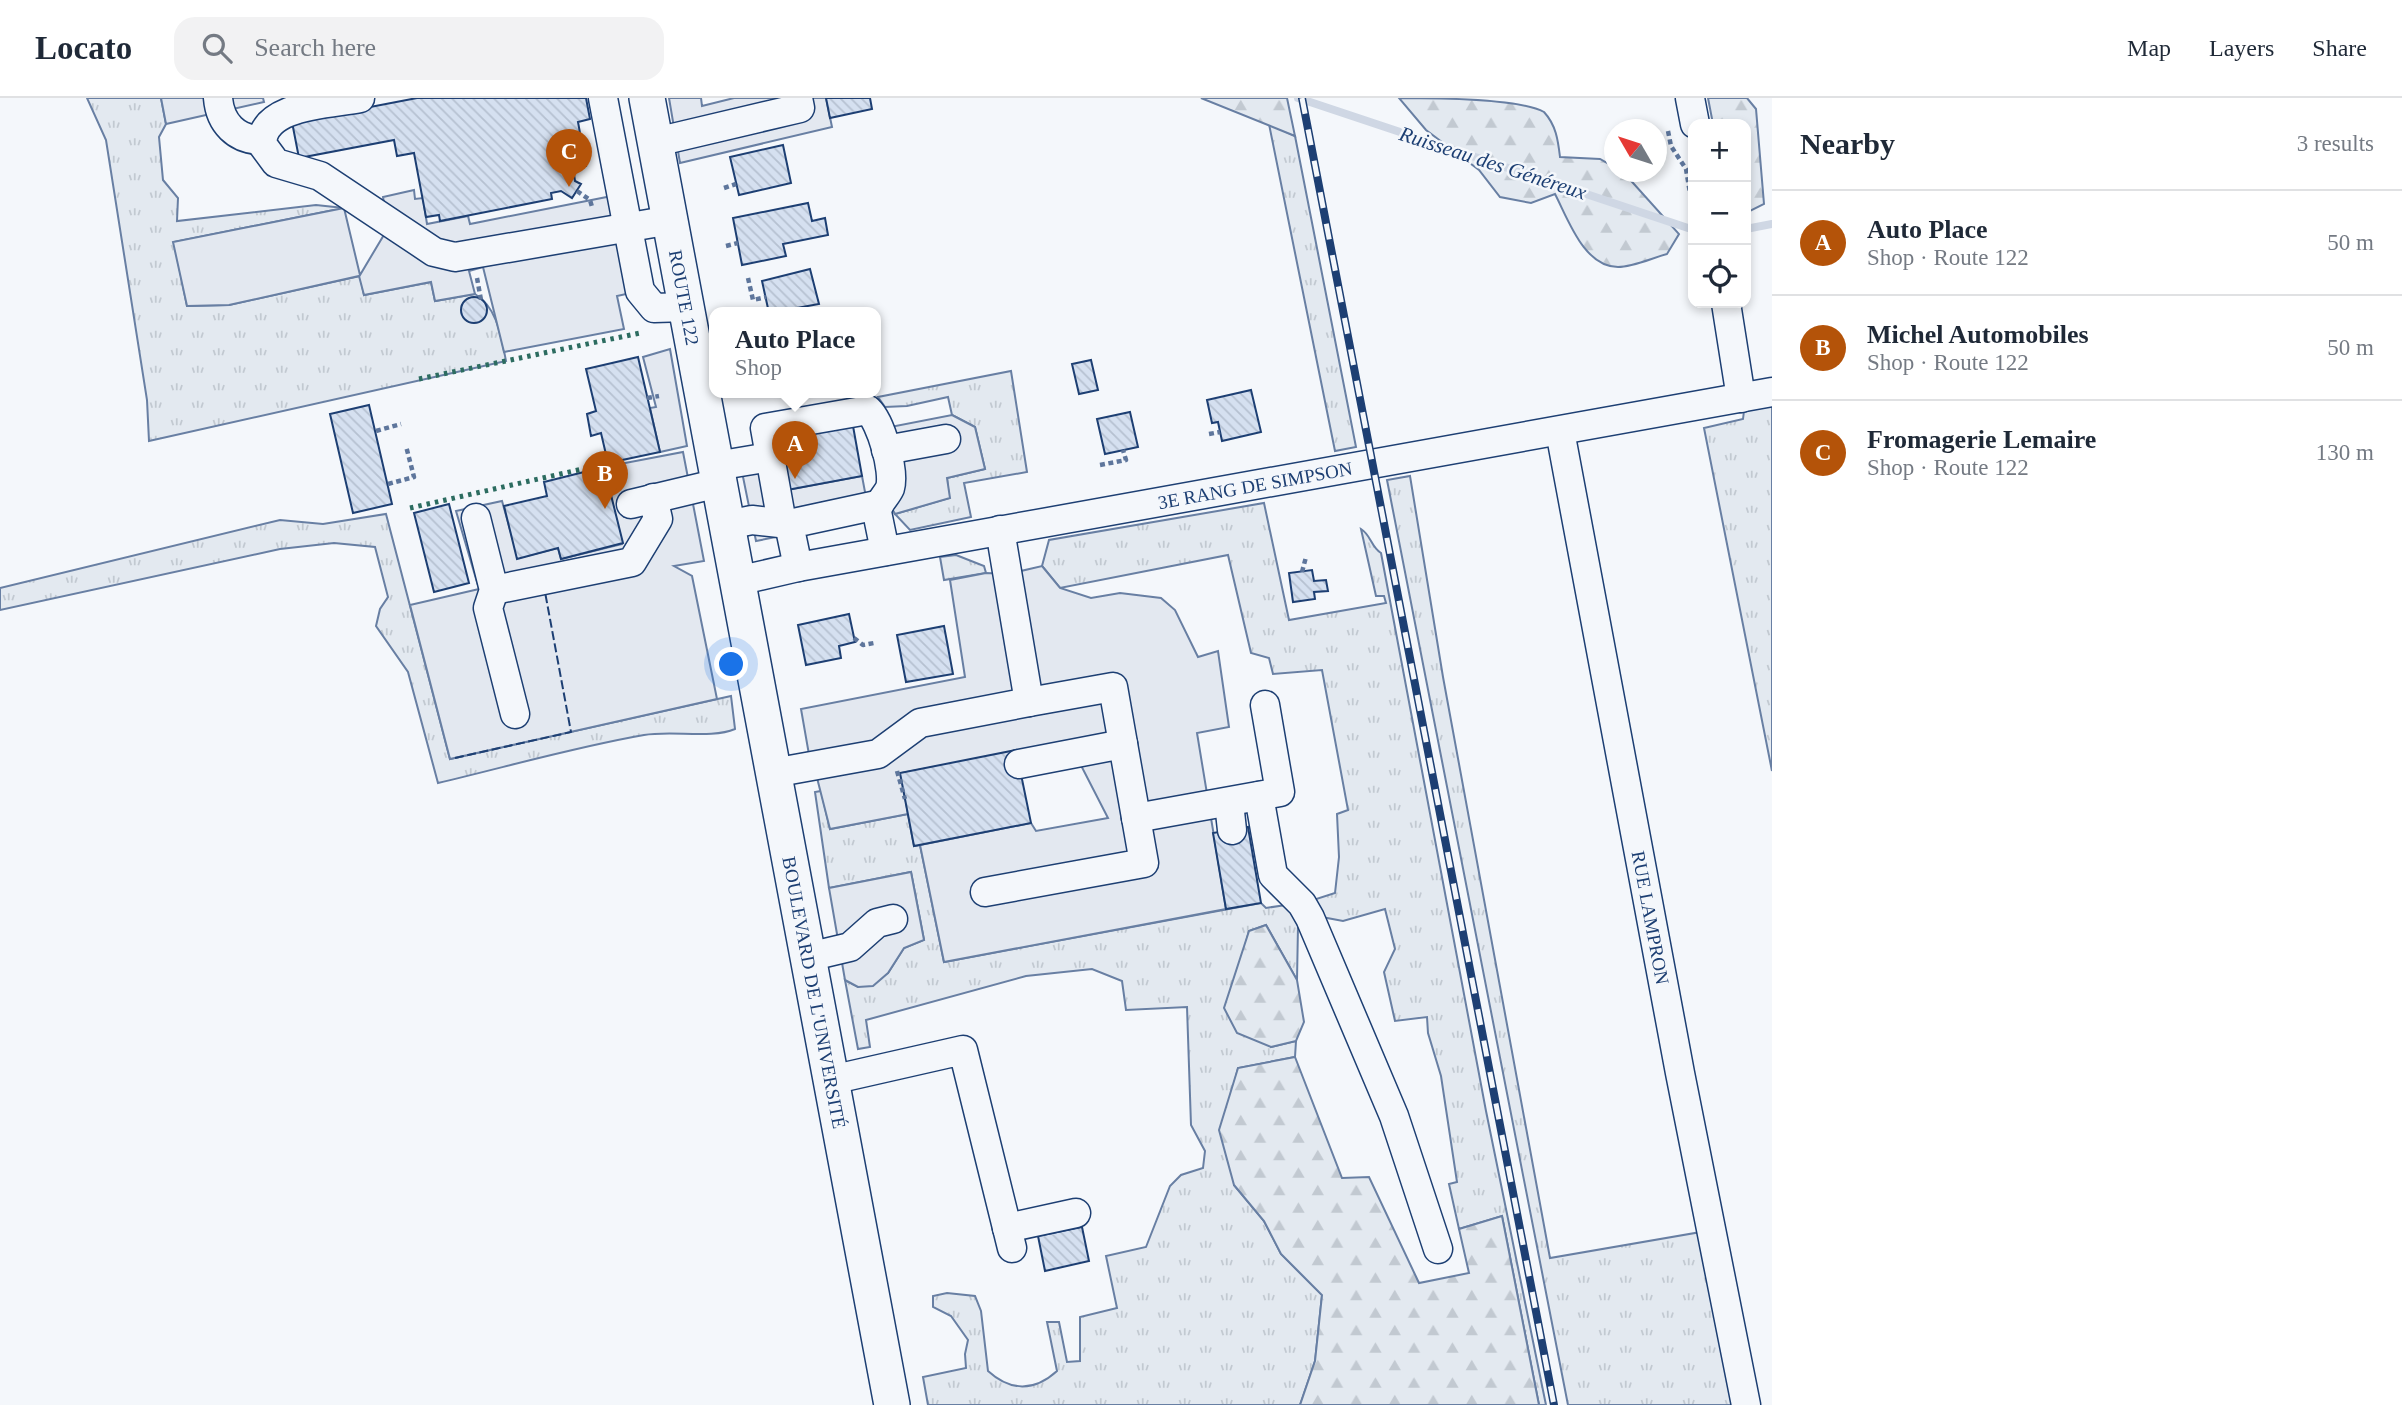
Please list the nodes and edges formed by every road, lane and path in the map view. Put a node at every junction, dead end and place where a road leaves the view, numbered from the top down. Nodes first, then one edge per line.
1 (218, 98) edge
2 (360, 98) edge
3 (603, 98) edge
4 (647, 98) edge
5 (799, 98) edge
6 (1690, 98) edge
7 (1694, 119) edge
8 (1667, 127) edge
9 (262, 140) junction
10 (656, 142) junction
11 (1688, 182) edge
12 (736, 184) dead end
13 (724, 188) dead end
14 (671, 220) junction
15 (629, 228) junction
16 (738, 243) dead end
17 (726, 246) dead end
18 (748, 278) dead end
19 (766, 297) dead end
20 (687, 307) junction
21 (1727, 308) edge
22 (1772, 393) edge
23 (659, 396) dead end
24 (647, 398) dead end
25 (1741, 398) junction
26 (401, 424) dead end
27 (376, 430) dead end
28 (1560, 431) junction
29 (1220, 432) dead end
30 (1209, 434) dead end
31 (947, 439) dead end
32 (406, 446) dead end
33 (886, 450) junction
34 (1123, 450) dead end
35 (777, 455) junction
36 (1100, 465) dead end
37 (718, 474) junction
38 (388, 484) dead end
39 (877, 506) junction
40 (476, 518) dead end
41 (786, 523) junction
42 (727, 525) junction
43 (1000, 530) junction
44 (886, 551) junction
45 (1306, 557) dead end
46 (798, 567) junction
47 (1301, 572) dead end
48 (737, 581) junction
49 (494, 590) junction
50 (854, 638) dead end
51 (874, 643) dead end
52 (1029, 702) junction
53 (1265, 705) dead end
54 (516, 714) dead end
55 (1123, 744) junction
56 (1019, 764) dead end
57 (773, 773) junction
58 (1259, 796) junction
59 (1136, 818) junction
60 (985, 892) dead end
61 (892, 919) dead end
62 (808, 957) junction
63 (831, 1080) junction
64 (1076, 1213) dead end
65 (1438, 1249) dead end
66 (892, 1405) edge
67 (1746, 1405) edge

1 - 9 street
2 - 9 street
3 - 15 street
4 - 10 main road, ROUTE 122
5 - 10 street
6 - 7 street
8 - 11 path
9 - 15 street
10 - 14 main road, ROUTE 122
12 - 13 path
14 - 15 street
14 - 20 main road, ROUTE 122
15 - 20 street
16 - 17 path
18 - 19 path
20 - 37 main road, ROUTE 122
21 - 25 street
22 - 25 street, 3E RANG DE SIMPSON
23 - 24 path
25 - 28 street, 3E RANG DE SIMPSON
26 - 27 path
28 - 43 street, 3E RANG DE SIMPSON
28 - 67 street, RUE LAMPRON
29 - 30 path
31 - 33 street
32 - 38 path
33 - 35 street
33 - 39 street
34 - 36 path
35 - 37 street
35 - 41 street
37 - 42 main road, ROUTE 122
37 - 49 street
39 - 41 street
39 - 44 street
40 - 49 street
41 - 42 street
41 - 46 street
42 - 48 main road, ROUTE 122
43 - 44 street, 3E RANG DE SIMPSON
43 - 52 street
44 - 46 street, 3E RANG DE SIMPSON
45 - 47 path
46 - 48 street, 3E RANG DE SIMPSON
48 - 57 main road, BOULEVARD DE L'UNIVERSITÉ
49 - 54 street
50 - 51 path
52 - 55 street
52 - 57 street
53 - 58 street
55 - 56 street
55 - 59 street
57 - 62 main road, BOULEVARD DE L'UNIVERSITÉ
58 - 59 street
58 - 65 street
59 - 60 street
61 - 62 street
62 - 63 main road, BOULEVARD DE L'UNIVERSITÉ
63 - 64 street
63 - 66 main road, BOULEVARD DE L'UNIVERSITÉ

